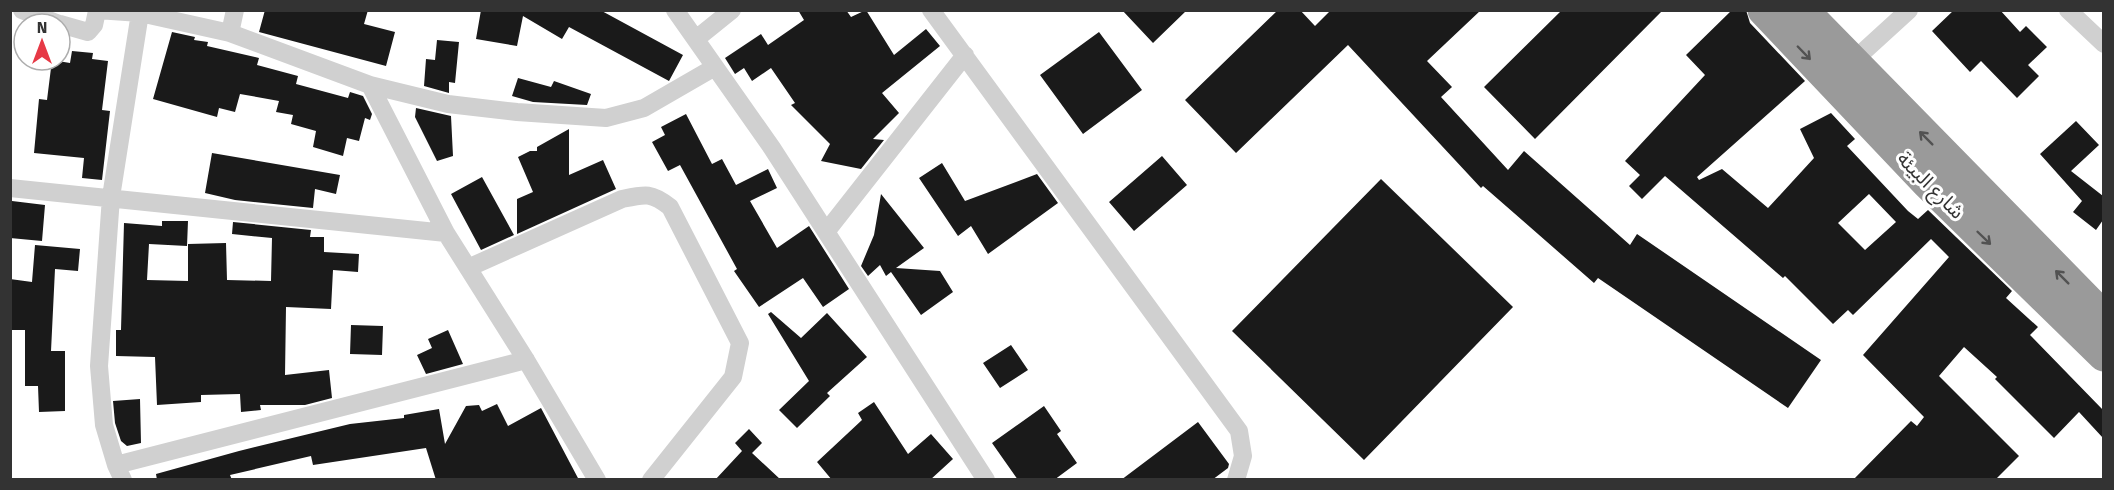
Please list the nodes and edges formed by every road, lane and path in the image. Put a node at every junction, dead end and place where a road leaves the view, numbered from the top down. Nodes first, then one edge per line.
1 (235, 10) edge
2 (675, 10) edge
3 (732, 10) edge
4 (931, 10) edge
5 (1764, 10) edge
6 (1802, 10) edge
7 (1909, 10) edge
8 (2068, 10) edge
9 (97, 11) edge
10 (140, 13) junction
11 (72, 27) edge
12 (230, 33) junction
13 (696, 39) junction
14 (2103, 44) edge
15 (965, 55) junction
16 (1852, 62) junction
17 (715, 67) junction
18 (370, 85) junction
19 (10, 188) edge
20 (111, 197) junction
21 (826, 232) junction
22 (446, 233) junction
23 (470, 267) junction
24 (2103, 318) edge
25 (2103, 355) edge
26 (526, 360) junction
27 (119, 472) edge
28 (978, 477) edge
29 (597, 480) edge
30 (651, 480) edge
31 (1236, 480) edge

1 - 12 street
2 - 13 street
3 - 13 street
4 - 15 street
5 -> 25 highway, شارع البيئة
6 - 16 highway, شارع البيئة
7 - 16 street
8 - 14 street
9 - 10 street
9 - 11 street
10 - 12 street
10 - 20 street
12 - 18 street
13 - 17 street
15 - 21 street
15 - 31 street
24 -> 16 highway, شارع البيئة
17 - 18 street
17 - 21 street
18 - 22 street
19 - 20 street
20 - 22 street
20 - 27 street
21 - 28 street
22 - 23 street
23 - 26 street
23 - 30 street
26 - 27 street
26 - 29 street

